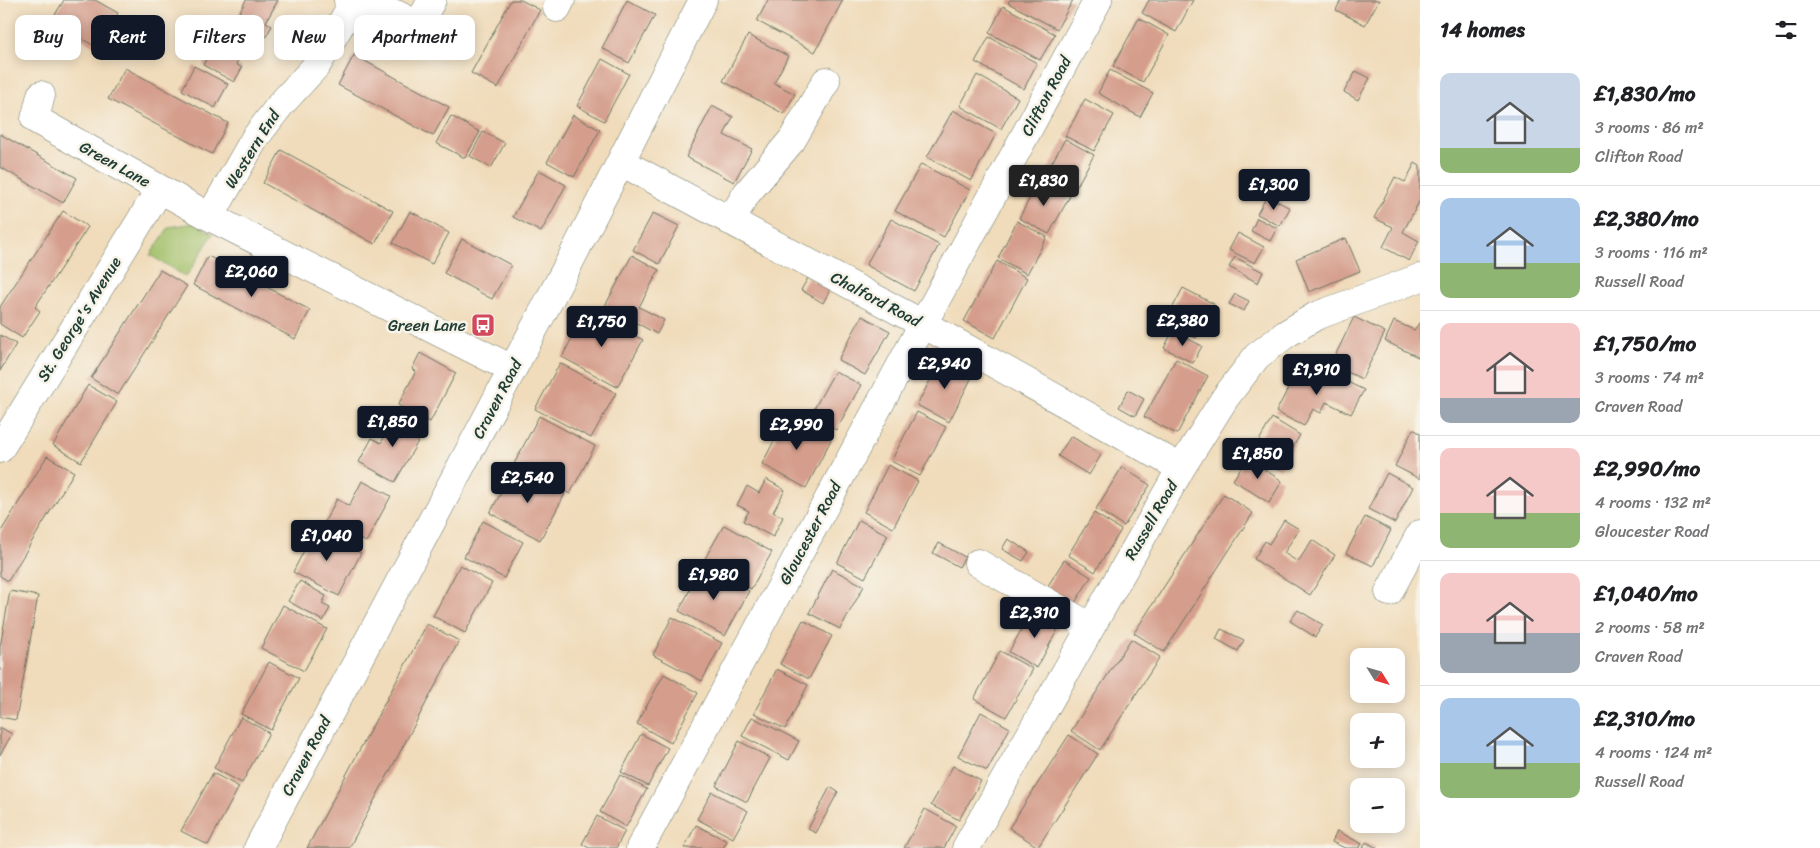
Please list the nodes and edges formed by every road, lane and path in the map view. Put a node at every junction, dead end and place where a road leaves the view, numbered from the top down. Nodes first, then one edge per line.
1 (432, 0) edge
2 (703, 0) edge
3 (1098, 0) edge
4 (348, 5) edge
5 (826, 81) dead end
6 (41, 95) dead end
7 (621, 162) junction
8 (160, 189) junction
9 (210, 217) junction
10 (730, 221) junction
11 (1420, 277) edge
12 (923, 324) junction
13 (512, 369) junction
14 (0, 449) edge
15 (1181, 468) junction
16 (1420, 534) edge
17 (978, 563) dead end
18 (1388, 592) dead end
19 (1090, 627) junction
20 (258, 848) edge
21 (640, 848) edge
22 (966, 848) edge

1 - 4 street, Western End
2 - 7 street, Craven Road
3 - 12 street, Clifton Road
4 - 9 street, Western End
5 - 10 street
6 - 8 street, Green Lane
7 - 10 street, Chalford Road
7 - 13 street, Craven Road
8 - 9 street, Green Lane
8 - 14 street, St. George's Avenue
9 - 13 street, Green Lane
10 - 12 street, Chalford Road
11 - 15 street, Russell Road
12 - 15 street, Chalford Road
12 - 21 street, Gloucester Road
13 - 20 street, Craven Road
15 - 19 street, Russell Road
16 - 18 street
17 - 19 street
19 - 22 street, Russell Road

